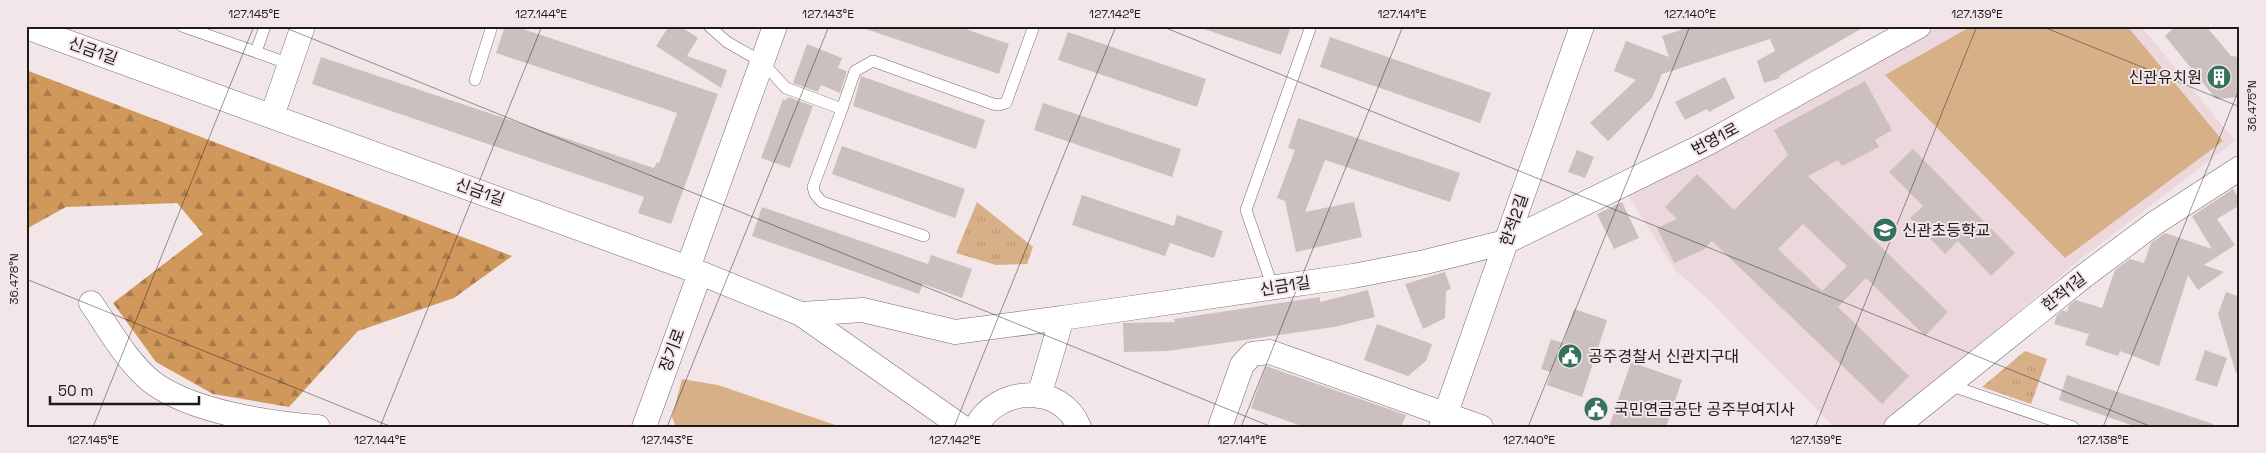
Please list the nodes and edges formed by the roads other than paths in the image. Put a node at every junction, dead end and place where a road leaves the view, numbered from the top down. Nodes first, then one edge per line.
1 (182, 26) edge
2 (265, 26) edge
3 (303, 26) edge
4 (492, 26) edge
5 (709, 26) edge
6 (775, 26) edge
7 (1034, 26) edge
8 (1311, 26) edge
9 (1582, 26) edge
10 (1919, 26) edge
11 (26, 27) edge
12 (256, 52) junction
13 (762, 62) junction
14 (290, 64) junction
15 (475, 80) dead end
16 (842, 109) junction
17 (272, 116) junction
18 (2240, 168) edge
19 (924, 236) dead end
20 (1506, 242) junction
21 (694, 270) junction
22 (1273, 288) junction
23 (91, 303) dead end
24 (801, 314) junction
25 (1062, 318) junction
26 (1947, 384) junction
27 (1039, 396) junction
28 (1444, 420) edge
29 (318, 427) edge
30 (644, 427) edge
31 (962, 427) edge
32 (976, 427) edge
33 (1079, 427) edge
34 (1220, 427) edge
35 (1481, 427) edge
36 (1896, 427) edge
37 (2073, 427) edge

1 - 12 lane
2 - 12 lane
3 - 14 street
4 - 15 lane
5 - 13 lane
6 - 13 street
7 - 16 lane
8 - 22 lane
9 - 20 street, 한적2길
10 - 20 street, 번영1로
11 - 17 street, 신금1길
12 - 14 lane
13 - 16 lane
13 - 21 street
14 - 17 street
16 - 19 lane
17 - 21 street, 신금1길
18 - 26 street, 한적1길
20 - 22 street, 신금1길
20 - 28 street, 한적2길
21 - 24 street, 신금1길
21 - 30 street, 장기로
22 - 25 street, 신금1길
23 - 29 street
24 - 25 street, 신금1길
24 - 31 street
25 - 27 street
26 - 36 street, 한적1길
26 - 37 lane
27 - 32 street
27 - 33 street
28 - 34 street
28 - 35 street

